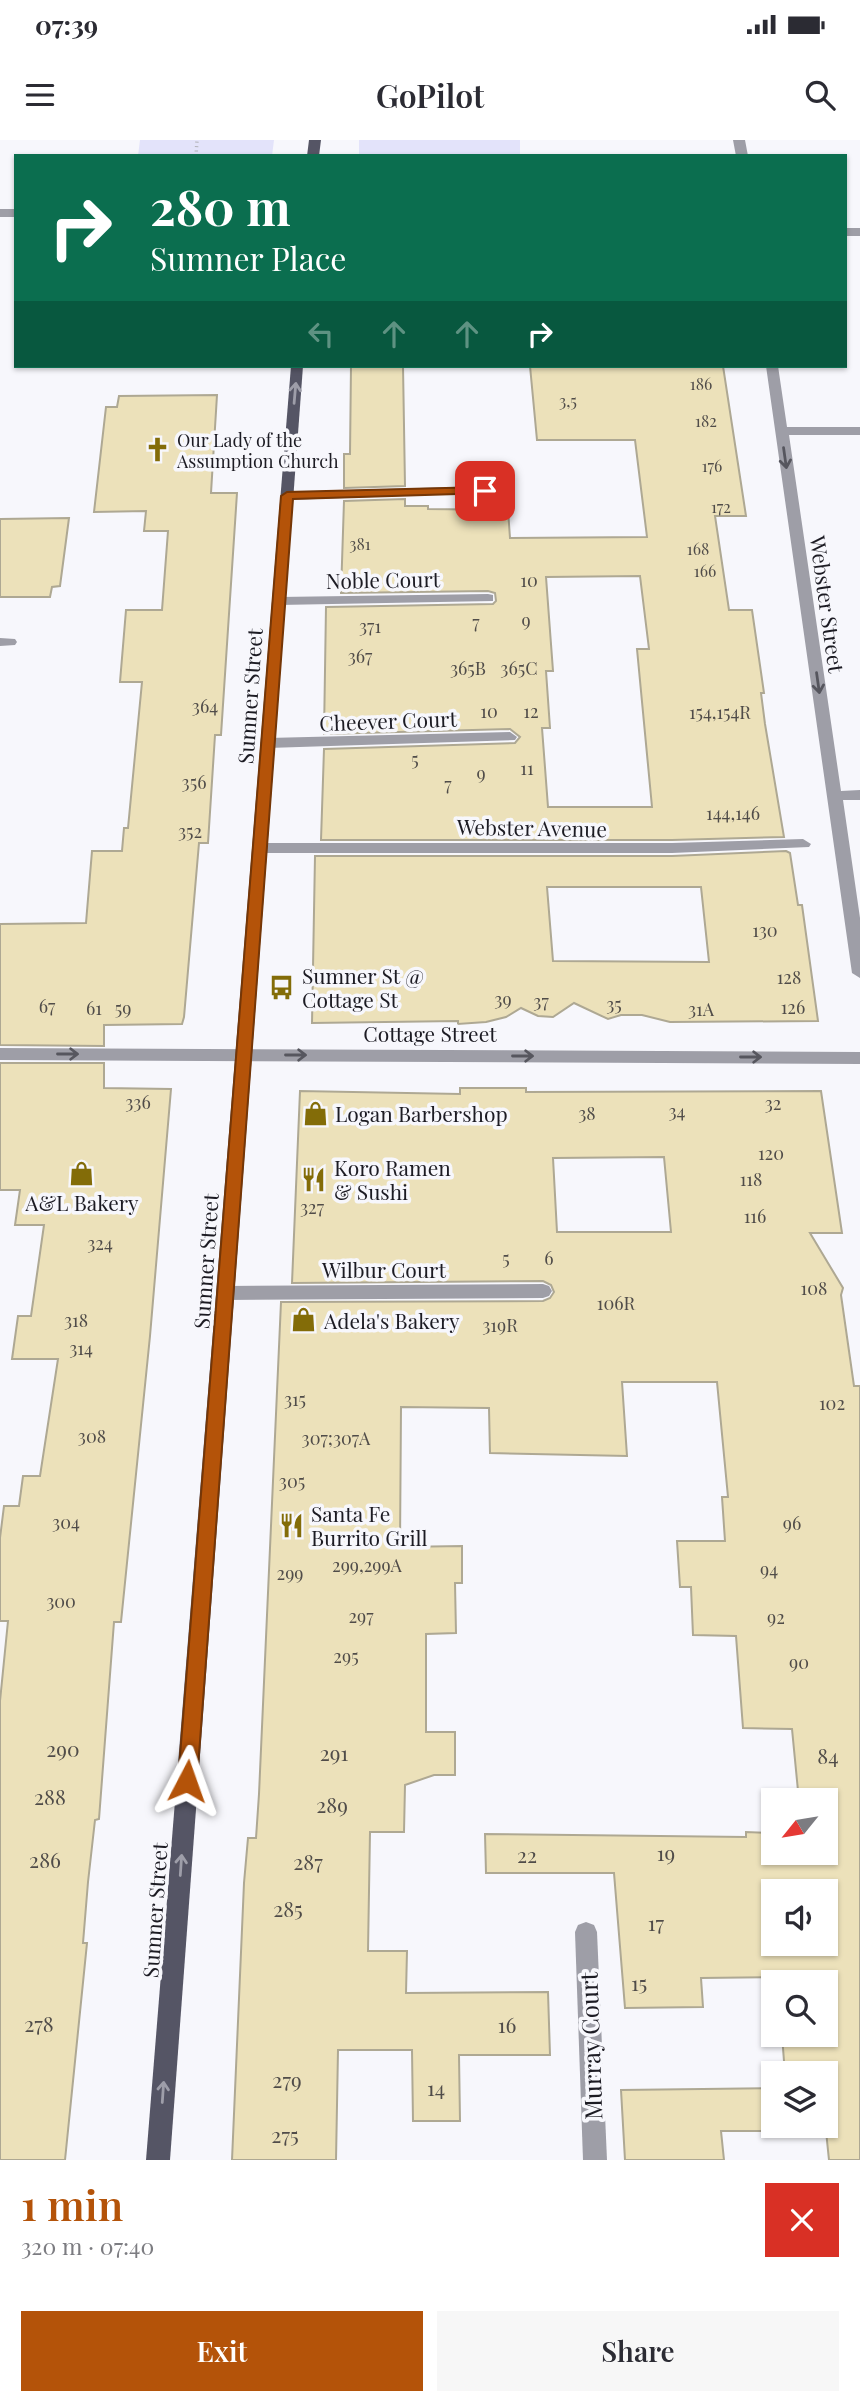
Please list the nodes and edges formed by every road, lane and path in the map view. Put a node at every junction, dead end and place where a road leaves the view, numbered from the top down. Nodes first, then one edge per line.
1 (297, 368) edge
2 (772, 368) edge
3 (782, 431) junction
4 (860, 431) edge
5 (485, 491) dead end
6 (287, 496) junction
7 (488, 598) dead end
8 (279, 601) junction
9 (510, 737) dead end
10 (268, 743) junction
11 (860, 795) edge
12 (834, 796) junction
13 (803, 844) dead end
14 (260, 848) junction
15 (860, 974) edge
16 (0, 1054) edge
17 (244, 1055) junction
18 (860, 1058) edge
19 (543, 1291) dead end
20 (225, 1293) junction
21 (586, 1932) dead end
22 (158, 2160) edge
23 (595, 2160) edge

6 -> 1 main road, Sumner Street
2 - 3 street, Webster Street
3 - 4 street
3 -> 12 street, Webster Street
5 - 6 street
6 - 8 main road, Sumner Street
7 - 8 street, Noble Court
8 - 10 main road, Sumner Street
9 - 10 street, Cheever Court
10 - 14 main road, Sumner Street
11 - 12 street
12 - 15 street, Webster Street
13 - 14 street, Webster Avenue
14 - 17 main road, Sumner Street
16 -> 17 street, Cottage Street
17 -> 18 street, Cottage Street
17 - 20 main road, Sumner Street
19 - 20 street, Wilbur Court
22 -> 20 main road, Sumner Street
21 - 23 street, Murray Court

